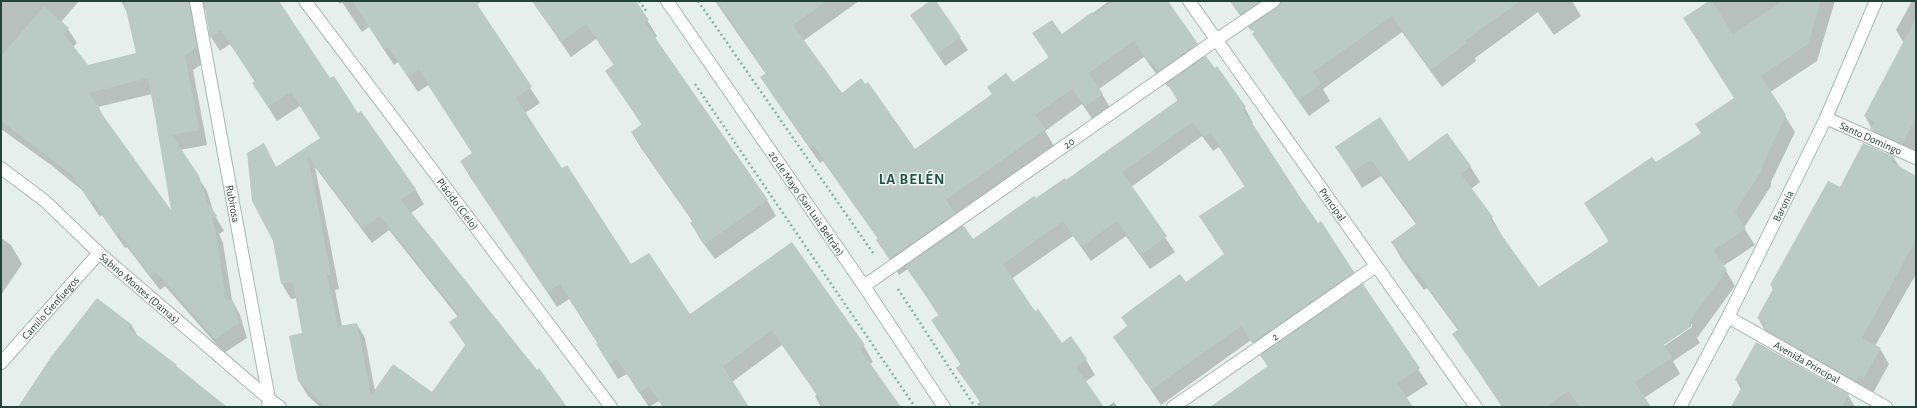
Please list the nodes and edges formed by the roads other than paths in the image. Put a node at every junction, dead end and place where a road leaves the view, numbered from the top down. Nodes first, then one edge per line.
1 (196, 1) edge
2 (305, 1) edge
3 (667, 1) edge
4 (1189, 1) edge
5 (1274, 1) edge
6 (1876, 1) edge
7 (1216, 40) junction
8 (1826, 118) junction
9 (1916, 158) edge
10 (1, 168) edge
11 (99, 253) junction
12 (1376, 266) junction
13 (864, 286) junction
14 (1728, 317) junction
15 (1, 363) edge
16 (268, 403) edge
17 (280, 407) edge
18 (611, 407) edge
19 (944, 407) edge
20 (1173, 407) edge
21 (1476, 407) edge
22 (1680, 407) edge
23 (1886, 407) edge

1 - 16 street, Rubirosa
2 - 18 street, Plácido (Cielo)
3 - 13 street, 20 de Mayo (San Luis Beltrán)
4 - 7 street, Principal
5 - 7 street, 20
6 - 8 street, Baronía
7 - 12 street, Principal
7 - 13 street, 20
8 - 9 street, Santo Domingo
8 - 14 street, Baronía
10 - 11 street, Sabino Montes (Damas)
11 - 15 street, Camilo Cienfuegos
11 - 16 street, Sabino Montes (Damas)
12 - 20 street, 2
12 - 21 street, Principal
13 - 19 street, 20 de Mayo (San Luis Beltrán)
14 - 22 street, Baronía
14 - 23 street, Avenida Principal
16 - 17 street, Sabino Montes (Damas)

